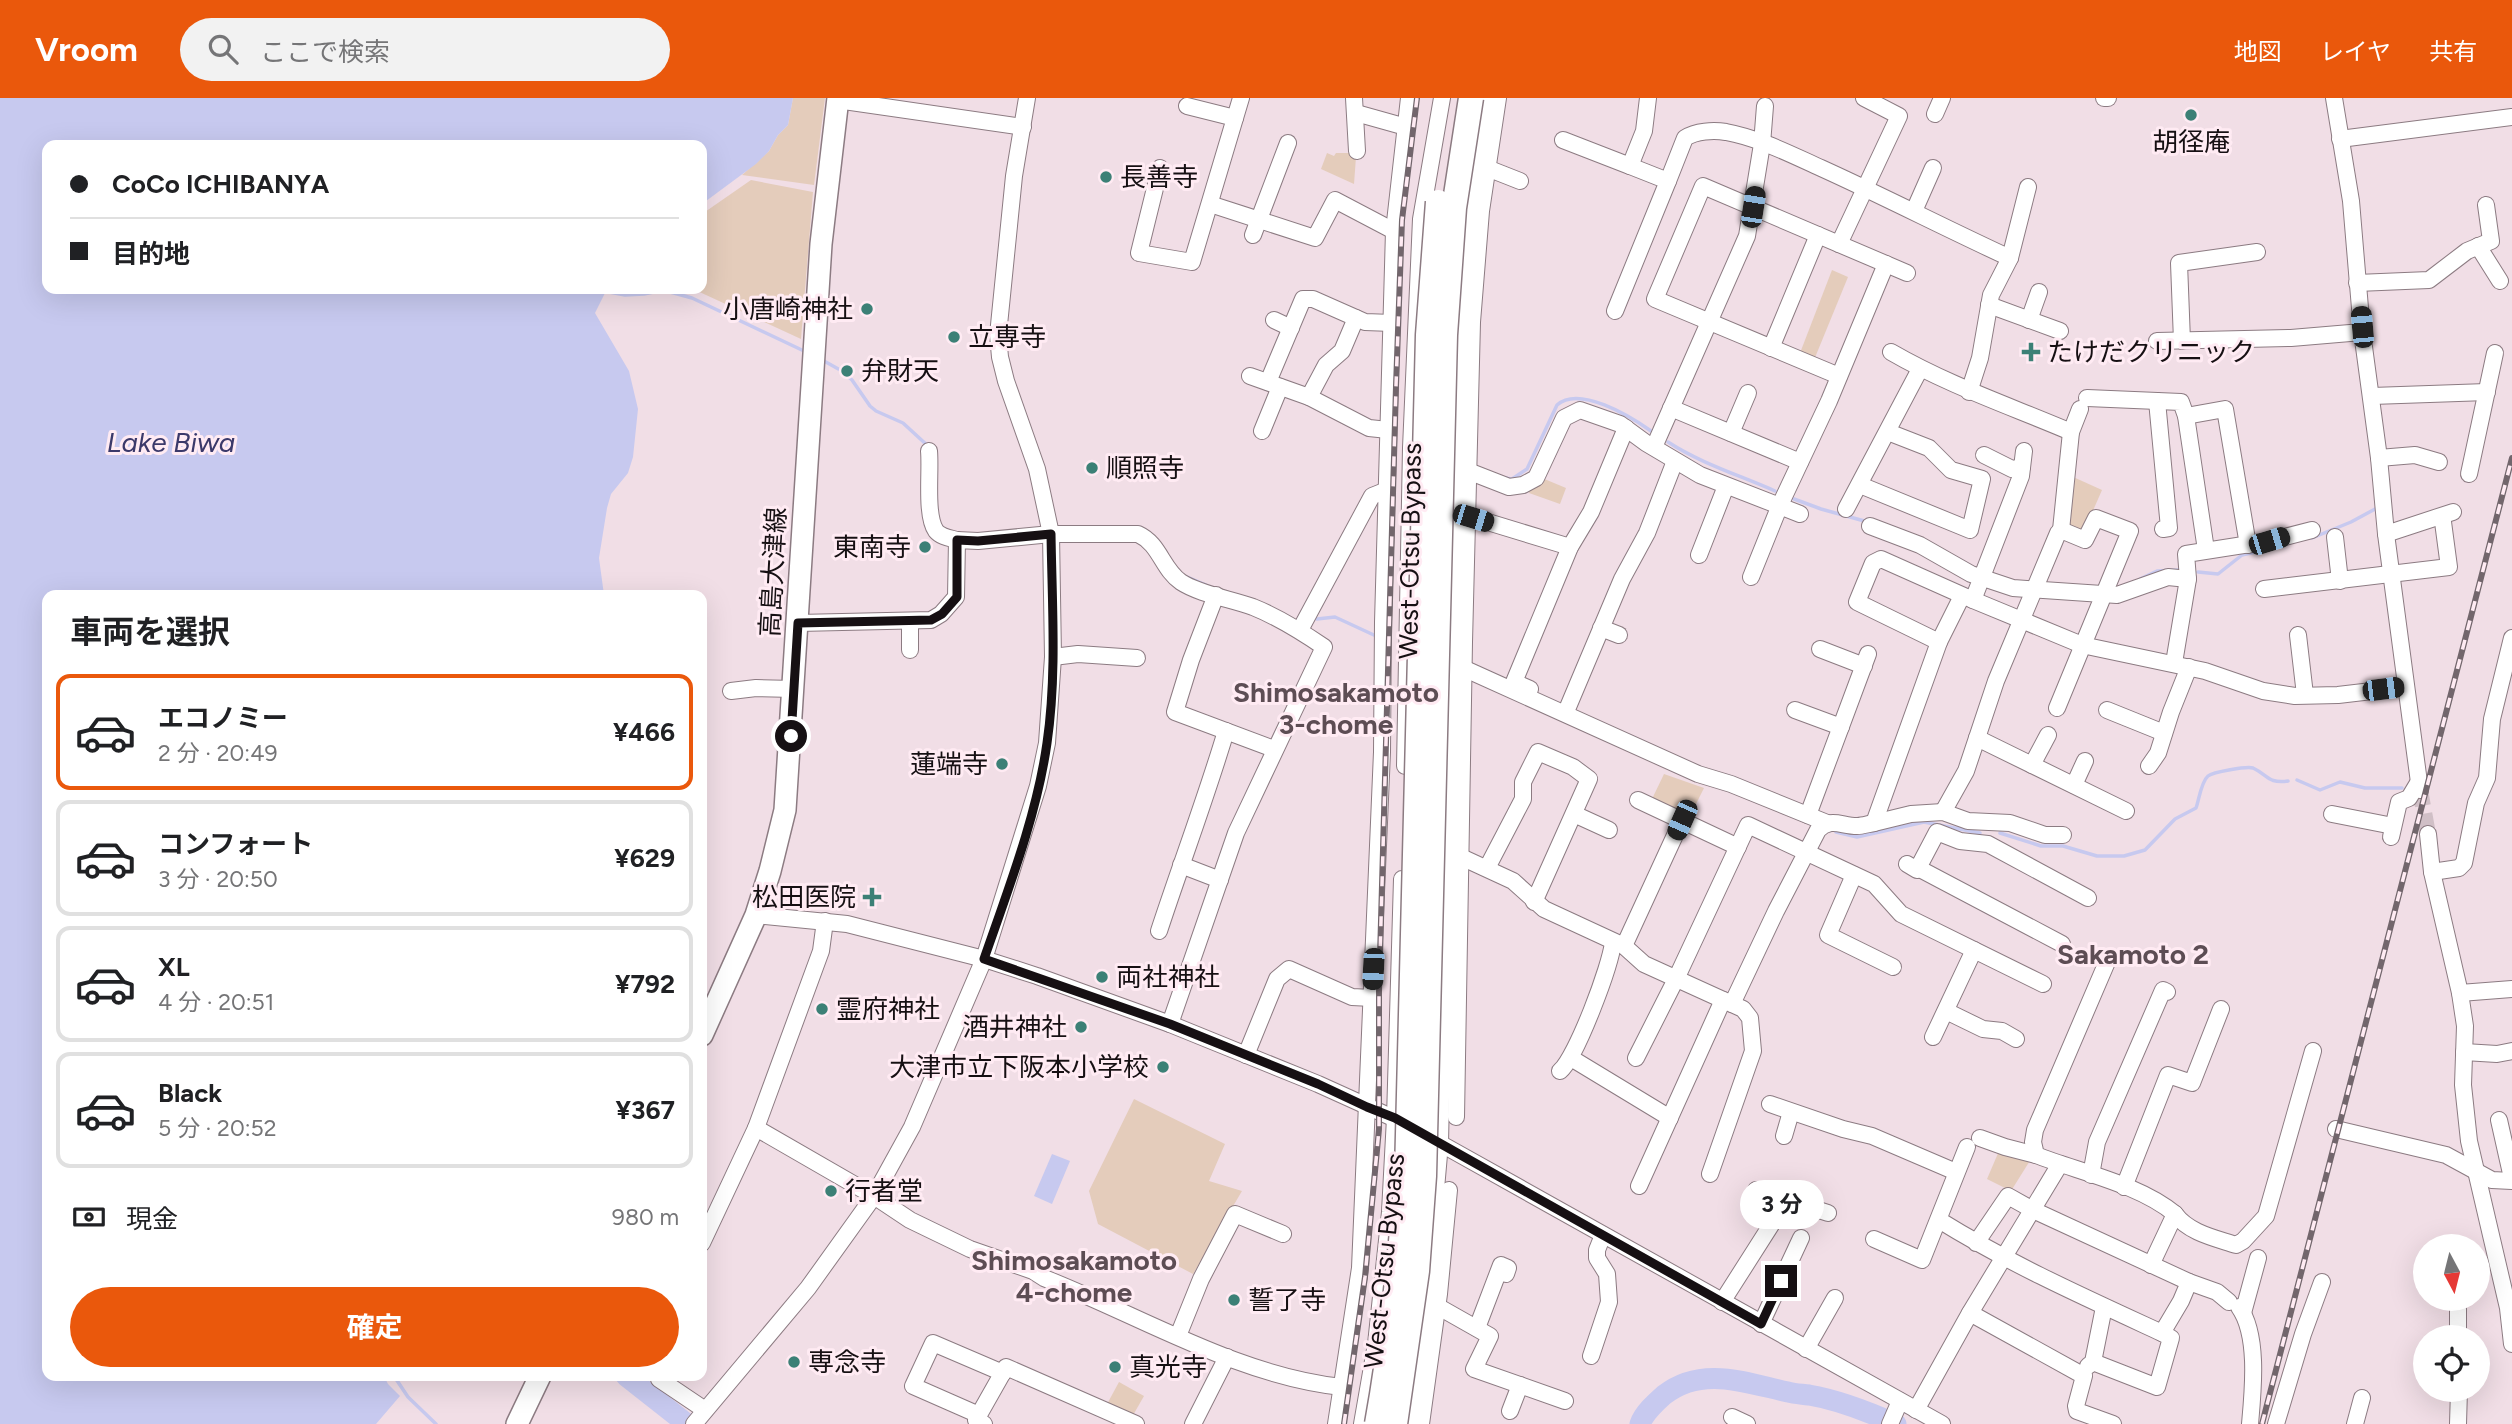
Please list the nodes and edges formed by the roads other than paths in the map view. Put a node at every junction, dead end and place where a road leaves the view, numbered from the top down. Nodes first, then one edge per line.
1 (1027, 98) edge
2 (1241, 98) edge
3 (1409, 98) edge
4 (1442, 98) edge
5 (1454, 98) edge
6 (1471, 98) edge
7 (1486, 98) edge
8 (1498, 98) edge
9 (1648, 98) edge
10 (1864, 98) edge
11 (1942, 98) edge
12 (2334, 98) edge
13 (837, 99) edge
14 (1187, 106) dead end
15 (1355, 106) edge
16 (1765, 106) dead end
17 (1935, 114) dead end
18 (2512, 117) edge
19 (1235, 118) junction
20 (1023, 127) junction
21 (1406, 127) junction
22 (2340, 139) junction
23 (1563, 140) dead end
24 (1288, 143) dead end
25 (1762, 144) junction
26 (1357, 151) dead end
27 (1630, 166) junction
28 (1160, 168) dead end
29 (1487, 168) junction
30 (1933, 168) dead end
31 (1520, 181) dead end
32 (1668, 181) junction
33 (2028, 187) dead end
34 (1865, 188) junction
35 (1210, 204) junction
36 (2486, 205) dead end
37 (1753, 207) junction
38 (1914, 211) junction
39 (1256, 227) junction
40 (1394, 230) junction
41 (1818, 235) junction
42 (1839, 244) junction
43 (2478, 246) junction
44 (2257, 252) dead end
45 (2010, 258) junction
46 (1886, 264) junction
47 (1907, 273) dead end
48 (2500, 281) dead end
49 (2357, 282) junction
50 (2039, 292) dead end
51 (1989, 305) junction
52 (1615, 311) dead end
53 (1356, 318) junction
54 (1274, 320) dead end
55 (2029, 320) junction
56 (1711, 322) junction
57 (1392, 323) junction
58 (1291, 328) junction
59 (2060, 331) dead end
60 (2362, 332) junction
61 (2157, 341) dead end
62 (2182, 341) junction
63 (1771, 348) junction
64 (1891, 352) dead end
65 (2494, 353) dead end
66 (1920, 369) junction
67 (1250, 376) dead end
68 (1839, 376) junction
69 (1274, 385) junction
70 (1969, 391) junction
71 (2487, 392) junction
72 (1748, 393) dead end
73 (2372, 396) junction
74 (1309, 397) junction
75 (2157, 401) junction
76 (1671, 408) junction
77 (2186, 416) junction
78 (1626, 428) junction
79 (1388, 430) junction
80 (1262, 431) dead end
81 (1888, 432) junction
82 (2071, 432) junction
83 (1731, 433) junction
84 (1654, 447) junction
85 (1388, 448) junction
86 (1411, 448) junction
87 (1462, 449) junction
88 (929, 451) dead end
89 (2379, 458) junction
90 (1675, 461) junction
91 (1800, 462) junction
92 (2438, 462) dead end
93 (1986, 468) dead end
94 (1468, 471) junction
95 (2469, 474) dead end
96 (1860, 485) junction
97 (1726, 486) junction
98 (1387, 490) junction
99 (1780, 505) junction
100 (1846, 509) dead end
101 (1800, 514) dead end
102 (1468, 516) junction
103 (1870, 526) dead end
104 (2163, 529) dead end
105 (2061, 530) junction
106 (2312, 530) dead end
107 (1051, 534) junction
108 (2386, 534) junction
109 (2335, 537) dead end
110 (957, 540) junction
111 (2248, 545) junction
112 (1570, 547) junction
113 (2206, 550) junction
114 (1699, 555) dead end
115 (2390, 575) junction
116 (1751, 577) dead end
117 (1982, 579) junction
118 (2188, 579) junction
119 (2340, 581) junction
120 (2035, 589) junction
121 (2264, 589) dead end
122 (2104, 594) junction
123 (1216, 595) junction
124 (1967, 598) junction
125 (2022, 621) junction
126 (910, 622) junction
127 (798, 623) junction
128 (1601, 628) junction
129 (1300, 631) junction
130 (1382, 633) junction
131 (1619, 635) dead end
132 (2298, 635) dead end
133 (2512, 638) edge
134 (1457, 642) junction
135 (1940, 642) junction
136 (1408, 643) junction
137 (2082, 645) junction
138 (1820, 649) dead end
139 (910, 650) dead end
140 (1053, 657) junction
141 (1137, 658) dead end
142 (2182, 665) junction
143 (1463, 668) junction
144 (2406, 687) junction
145 (794, 689) junction
146 (731, 691) dead end
147 (2305, 695) junction
148 (1568, 706) junction
149 (2057, 708) dead end
150 (1795, 710) dead end
151 (2108, 710) dead end
152 (1585, 714) dead end
153 (1841, 727) junction
154 (1226, 731) junction
155 (2164, 733) junction
156 (2048, 735) dead end
157 (1977, 738) junction
158 (1274, 749) junction
159 (2085, 761) dead end
160 (2032, 765) junction
161 (2149, 766) dead end
162 (2074, 785) junction
163 (1762, 788) dead end
164 (1638, 800) dead end
165 (1810, 811) junction
166 (2126, 811) dead end
167 (1943, 812) junction
168 (1574, 814) junction
169 (2332, 814) dead end
170 (1682, 820) junction
171 (1991, 821) junction
172 (1827, 823) junction
173 (1874, 823) junction
174 (1609, 830) dead end
175 (2428, 834) tunnel mouth
176 (2063, 835) dead end
177 (1988, 844) junction
178 (1738, 847) junction
179 (1805, 853) junction
180 (1461, 857) junction
181 (1181, 865) junction
182 (1487, 868) junction
183 (2432, 872) junction
184 (1854, 875) junction
185 (1220, 880) junction
186 (2088, 898) dead end
187 (1534, 902) junction
188 (755, 915) junction
189 (825, 921) junction
190 (1159, 931) dead end
191 (1619, 944) junction
192 (2062, 944) dead end
193 (1975, 950) junction
194 (984, 959) junction
195 (2107, 962) dead end
196 (1893, 967) dead end
197 (1676, 979) junction
198 (1451, 982) junction
199 (2043, 984) dead end
200 (2165, 988) dead end
201 (2512, 989) edge
202 (2460, 993) junction
203 (1372, 998) junction
204 (1728, 1002) junction
205 (2221, 1009) dead end
206 (1946, 1011) junction
207 (1371, 1021) junction
208 (707, 1024) edge
209 (1170, 1024) junction
210 (1398, 1025) junction
211 (1450, 1027) junction
212 (1933, 1037) dead end
213 (2016, 1039) dead end
214 (2314, 1051) dead end
215 (2512, 1051) edge
216 (2464, 1052) junction
217 (1246, 1055) junction
218 (1571, 1058) junction
219 (1636, 1058) dead end
220 (1560, 1071) dead end
221 (1449, 1086) junction
222 (1770, 1104) dead end
223 (1367, 1107) junction
224 (1791, 1112) junction
225 (1456, 1116) dead end
226 (1395, 1118) junction
227 (1670, 1118) junction
228 (2499, 1120) dead end
229 (757, 1128) junction
230 (2336, 1129) dead end
231 (1784, 1136) dead end
232 (1440, 1143) junction
233 (2036, 1155) junction
234 (2060, 1164) junction
235 (1956, 1172) junction
236 (1710, 1174) dead end
237 (2477, 1174) junction
238 (2091, 1175) junction
239 (2512, 1180) edge
240 (1639, 1186) dead end
241 (2124, 1187) junction
242 (1449, 1190) dead end
243 (1756, 1190) dead end
244 (874, 1196) junction
245 (1787, 1200) junction
246 (2033, 1210) junction
247 (1828, 1213) dead end
248 (2175, 1214) junction
249 (1939, 1220) junction
250 (707, 1233) edge
251 (1283, 1234) dead end
252 (1603, 1235) junction
253 (1801, 1238) dead end
254 (1874, 1239) dead end
255 (1976, 1243) junction
256 (1442, 1246) junction
257 (2258, 1258) dead end
258 (2004, 1259) junction
259 (2151, 1265) junction
260 (2505, 1265) edge
261 (1506, 1274) dead end
262 (2189, 1282) junction
263 (2322, 1282) dead end
264 (1835, 1298) dead end
265 (1722, 1302) junction
266 (1437, 1306) junction
267 (2104, 1307) junction
268 (2237, 1307) junction
269 (1970, 1313) junction
270 (1761, 1324) junction
271 (1477, 1328) junction
272 (2162, 1334) junction
273 (1178, 1336) junction
274 (2512, 1344) edge
275 (1806, 1349) junction
276 (1590, 1356) dead end
277 (1227, 1357) junction
278 (1428, 1358) junction
279 (2093, 1362) junction
280 (1003, 1373) junction
281 (2084, 1376) junction
282 (538, 1381) edge
283 (661, 1381) edge
284 (1520, 1385) junction
285 (1342, 1387) junction
286 (1424, 1388) junction
287 (2362, 1398) dead end
288 (1565, 1401) dead end
289 (2459, 1402) edge
290 (1916, 1410) junction
291 (1510, 1411) dead end
292 (1894, 1414) edge
293 (701, 1419) edge
294 (981, 1419) edge
295 (517, 1424) edge
296 (1136, 1424) edge
297 (1193, 1424) edge
298 (1336, 1424) edge
299 (1362, 1424) edge
300 (1377, 1424) edge
301 (1395, 1424) edge
302 (1408, 1424) edge
303 (1420, 1424) edge
304 (1942, 1424) edge
305 (2113, 1424) edge
306 (2250, 1424) edge
307 (2276, 1424) edge
308 (2356, 1424) edge
309 (2458, 1424) edge

1 - 20 street
2 - 19 street
3 - 21 street
4 - 86 street
5 - 300 highway, West-Otsu Bypass, bridge
6 - 301 highway, West-Otsu Bypass, bridge
7 - 87 street
8 - 29 street
9 - 27 street
10 - 34 street
11 - 17 street
12 - 22 street
13 - 20 street
13 - 127 main road, 高島大津線
14 - 19 street
15 - 21 street
15 - 26 street
16 - 25 street
18 - 22 street
19 - 35 street
20 - 107 street
21 - 40 street
22 - 49 street
23 - 27 street
24 - 39 street
25 - 32 street
25 - 34 street
25 - 37 street
27 - 32 street
28 - 35 street
29 - 31 street
29 - 87 street
30 - 38 street
32 - 52 street
33 - 45 street
34 - 38 street
34 - 42 street
35 - 39 street
36 - 43 street
37 - 41 street
37 - 56 street
37 - 56 street
38 - 45 street
39 - 40 street
40 - 57 street
41 - 42 street
41 - 63 street
42 - 46 street
43 - 48 street
43 - 49 street
44 - 62 street
45 - 51 street
46 - 47 street
46 - 68 street
49 - 60 street
50 - 55 street
51 - 55 street
51 - 70 street
53 - 57 street
53 - 58 street
53 - 74 street
54 - 58 street
55 - 59 street
56 - 63 street
56 - 76 street
57 - 79 street
58 - 69 street
60 - 62 street
60 - 73 street
61 - 62 street
63 - 68 street
64 - 66 street
65 - 71 street
66 - 70 street
66 - 81 street
67 - 69 street
68 - 91 street
69 - 74 street
69 - 80 street
70 - 82 street
71 - 73 street
71 - 95 street
72 - 83 street
73 - 89 street
74 - 79 street
75 - 77 street
75 - 82 street
75 - 104 street
76 - 83 street
76 - 84 street
77 - 111 street
77 - 113 street
78 - 84 street
78 - 94 street
78 - 112 street
79 - 85 street
81 - 96 street
81 - 96 street
82 - 105 street
83 - 91 street
84 - 90 street
85 - 86 street
85 - 98 street
86 - 87 street
86 - 136 street
87 - 94 street
87 - 134 street
88 - 110 street
89 - 92 street
89 - 108 street
90 - 97 street
90 - 128 street
91 - 99 street
93 - 117 street
94 - 102 street
96 - 100 street
97 - 99 street
97 - 114 street
98 - 129 street
98 - 130 street
99 - 101 street
99 - 116 street
102 - 112 street
102 - 134 street
103 - 117 street
105 - 120 street
105 - 122 street
106 - 111 street
107 - 110 street
107 - 123 street
107 - 140 street
108 - 115 street
108 - 115 street
109 - 119 street
110 - 126 street
111 - 113 street
112 - 148 street
113 - 118 street
115 - 119 street
115 - 144 street
117 - 120 street
117 - 124 street
118 - 122 street
118 - 142 street
119 - 121 street
120 - 122 street
120 - 125 street
122 - 137 street
123 - 129 street
123 - 154 street
124 - 125 street
124 - 135 street
124 - 135 street
125 - 137 street
125 - 157 street
126 - 127 street
126 - 139 street
127 - 145 main road, 高島大津線
128 - 131 street
128 - 148 street
129 - 158 street
130 - 136 street
130 - 203 street
132 - 147 street
133 - 183 street
134 - 136 street
134 - 143 street
134 - 198 street
135 - 173 street
136 - 210 street
137 - 142 street
137 - 149 street
138 - 153 street
140 - 141 street
140 - 194 street
142 - 147 street
142 - 155 street
143 - 165 street
143 - 180 street
144 - 147 street
144 - 169 street
145 - 146 street
145 - 188 main road, 高島大津線
148 - 152 street
150 - 153 street
151 - 155 street
153 - 165 street
154 - 158 street
154 - 181 street
155 - 161 street
156 - 160 street
157 - 160 street
157 - 167 street
158 - 185 street
159 - 162 street
160 - 162 street
162 - 166 street
163 - 165 street
164 - 170 street
165 - 172 street
167 - 171 street
167 - 173 street
168 - 174 street
168 - 182 street
168 - 187 street
170 - 178 street
170 - 191 street
171 - 176 street
171 - 177 street
172 - 173 street
172 - 179 street
175 - 183 street
177 - 186 street
177 - 192 street
178 - 179 street
178 - 197 street
179 - 184 street
179 - 204 street
180 - 182 street
180 - 198 street
181 - 185 street
181 - 190 street
182 - 187 street
183 - 202 street
184 - 193 street
184 - 196 street
185 - 209 street
187 - 191 street
188 - 189 street
188 - 208 main road, 高島大津線
189 - 194 street
189 - 229 street
191 - 197 street
191 - 218 street
193 - 199 street
193 - 206 street
194 - 209 street
194 - 244 street
195 - 233 street
197 - 204 street
197 - 219 street
198 - 211 street
200 - 238 street
201 - 202 street
202 - 216 street
203 - 207 street
203 - 217 street
204 - 227 street
204 - 236 street
205 - 241 street
206 - 212 street
206 - 213 street
207 - 210 street
207 - 223 street
209 - 217 street
210 - 211 street
210 - 226 street
211 - 221 street
214 - 248 street
215 - 216 street
216 - 237 street
217 - 223 street
218 - 220 street
218 - 227 street
221 - 225 street
221 - 232 street
222 - 224 street
223 - 226 street
223 - 285 street
224 - 231 street
224 - 235 street
226 - 232 street
226 - 299 street
227 - 240 street
228 - 239 street
229 - 244 street
229 - 250 street
230 - 237 street
232 - 252 street
232 - 256 street
233 - 234 street
233 - 235 street
234 - 238 street
234 - 246 street
235 - 249 street
237 - 239 street
237 - 260 street
238 - 241 street
241 - 248 street
242 - 256 street
243 - 245 street
244 - 273 street
244 - 293 street
245 - 247 street
245 - 265 street
246 - 255 street
246 - 258 street
246 - 259 street
248 - 259 street
249 - 254 street
249 - 255 street
251 - 273 street
252 - 265 street
252 - 276 street
253 - 270 street
255 - 258 street
256 - 266 street
256 - 278 street
257 - 268 street
258 - 267 street
258 - 269 street
259 - 262 street
260 - 274 street
261 - 271 street
262 - 268 street
262 - 272 street
263 - 307 street
264 - 275 street
265 - 270 street
266 - 271 street
266 - 278 street
267 - 272 street
267 - 279 street
268 - 306 street
269 - 281 street
269 - 290 street
270 - 275 street
271 - 284 street
272 - 279 street
273 - 277 street
275 - 292 street
277 - 285 street
277 - 297 street
278 - 286 street
279 - 281 street
280 - 294 street
280 - 294 street
280 - 296 street
281 - 305 street
282 - 295 main road
283 - 293 street
284 - 288 street
284 - 291 street
285 - 298 street
286 - 302 street
286 - 303 street
287 - 308 street
289 - 309 street
290 - 292 street
290 - 304 street

